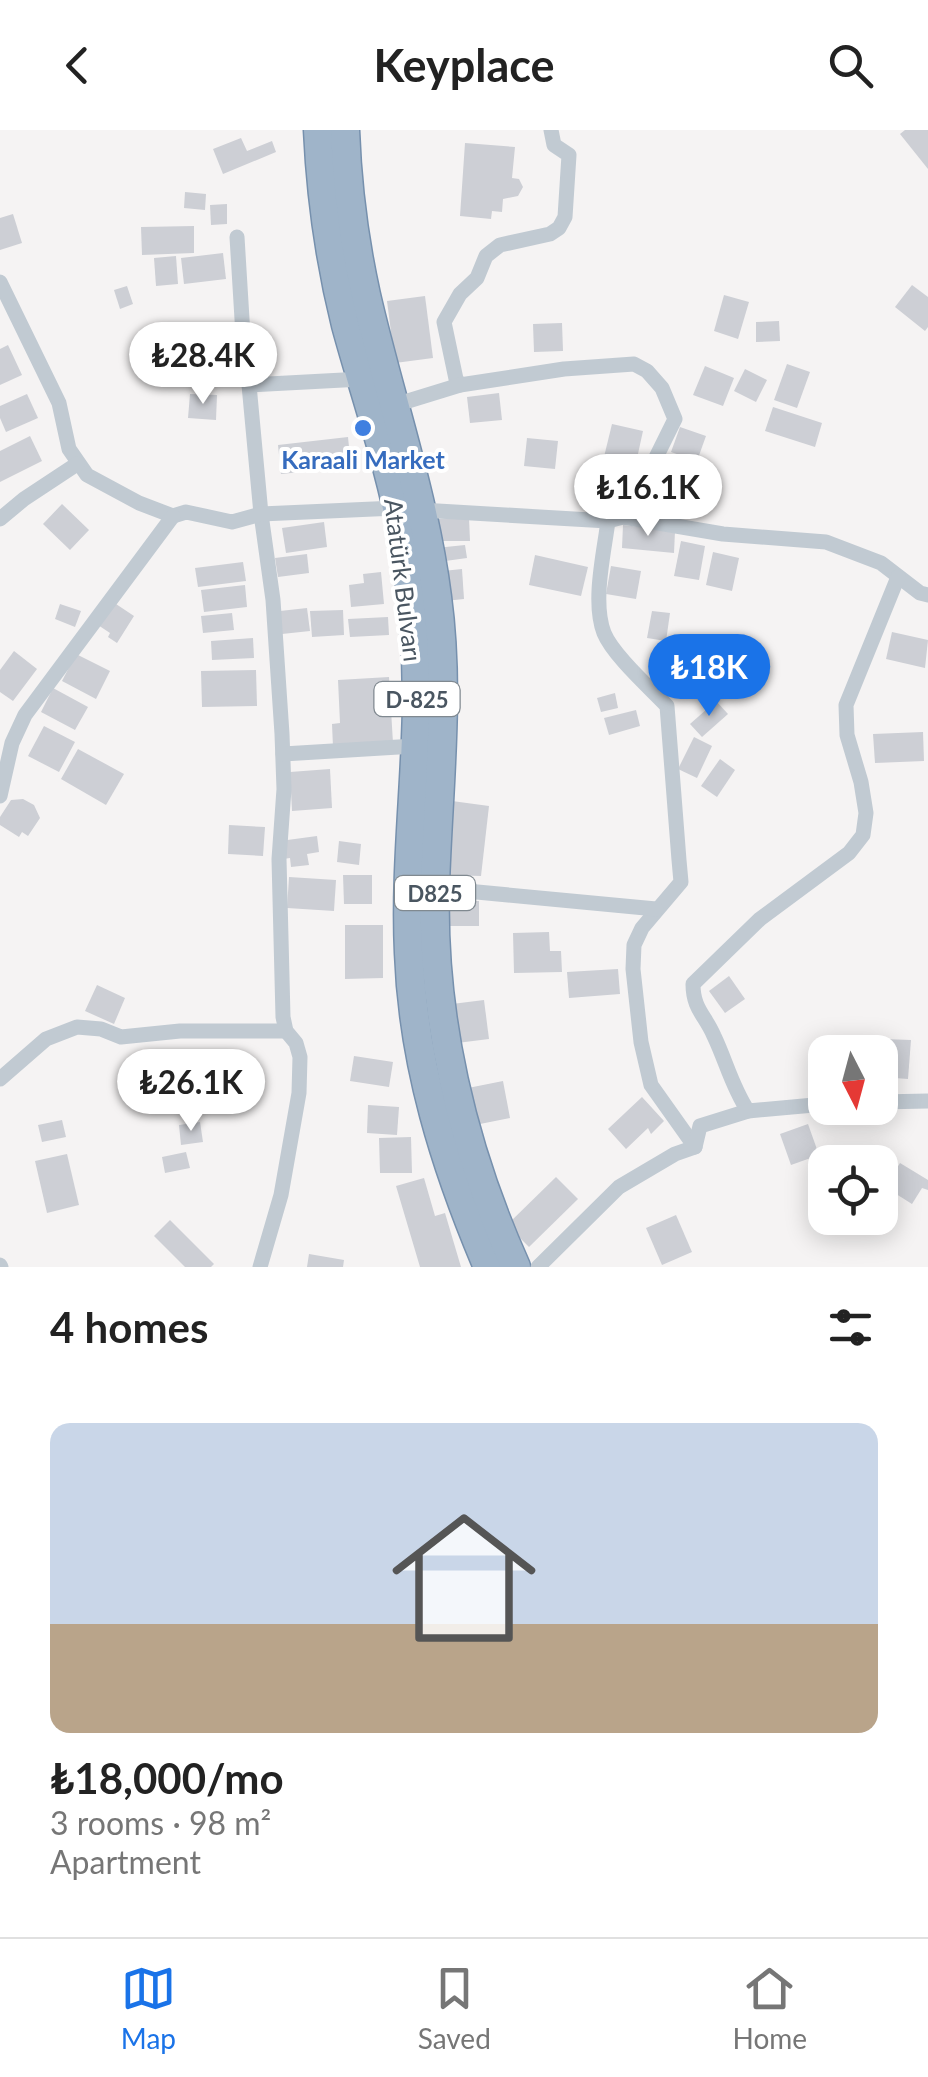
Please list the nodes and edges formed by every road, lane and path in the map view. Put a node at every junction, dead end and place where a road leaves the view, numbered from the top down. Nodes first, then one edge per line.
1 (318, 130) edge
2 (345, 130) edge
3 (551, 130) edge
4 (237, 237) dead end
5 (0, 282) edge
6 (362, 380) junction
7 (250, 385) junction
8 (460, 385) junction
9 (395, 404) junction
10 (77, 464) junction
11 (409, 509) junction
12 (261, 514) junction
13 (173, 516) junction
14 (0, 519) edge
15 (616, 519) junction
16 (898, 577) junction
17 (928, 594) edge
18 (414, 746) junction
19 (283, 754) junction
20 (0, 796) edge
21 (435, 888) junction
22 (656, 909) junction
23 (286, 1031) junction
24 (0, 1079) edge
25 (898, 1102) edge
26 (928, 1102) edge
27 (808, 1106) edge
28 (748, 1111) junction
29 (695, 1147) junction
30 (260, 1267) edge
31 (488, 1267) edge
32 (516, 1267) edge
33 (538, 1267) edge

1 - 6 highway, Atatürk Bulvarı / D-825
2 - 9 highway, Atatürk Bulvarı / D-825
3 - 8 street
4 - 7 street
5 - 10 street
6 - 7 street
6 - 11 highway, Atatürk Bulvarı / D-825
7 - 12 street
8 - 9 street
8 - 15 street
9 - 11 highway, Atatürk Bulvarı / D-825
10 - 13 street
10 - 14 street
11 - 12 street
11 - 15 street
11 - 18 highway, Atatürk Bulvarı / D-825
11 - 21 highway, Atatürk Bulvarı / D825
12 - 13 street
12 - 19 street
13 - 20 street
15 - 16 street
15 - 22 street
16 - 17 street
16 - 28 street
18 - 19 street
18 - 31 highway, Atatürk Bulvarı / D-825
19 - 23 street
21 - 22 street
21 - 32 highway, Atatürk Bulvarı / D825
22 - 29 street
23 - 24 street
23 - 30 street
25 - 26 street
27 - 28 street
28 - 29 street
29 - 33 street

